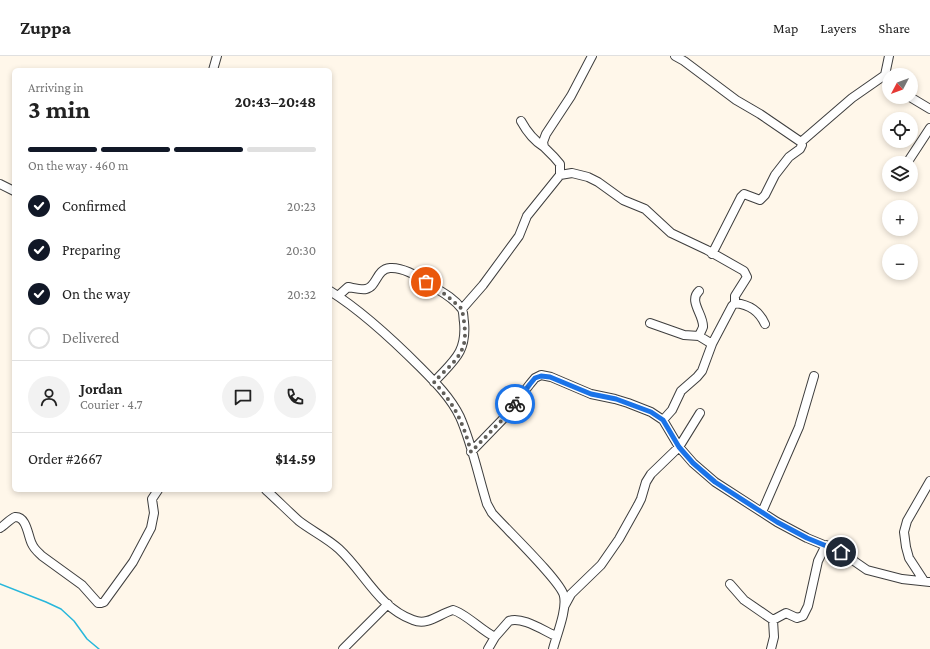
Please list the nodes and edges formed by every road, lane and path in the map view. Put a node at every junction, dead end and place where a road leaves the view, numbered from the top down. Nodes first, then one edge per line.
1 (217, 56) edge
2 (592, 56) edge
3 (675, 56) edge
4 (889, 56) edge
5 (214, 68) edge
6 (886, 68) edge
7 (882, 77) edge
8 (918, 102) edge
9 (930, 109) edge
10 (521, 121) dead end
11 (930, 128) edge
12 (801, 142) junction
13 (544, 147) junction
14 (912, 156) edge
15 (560, 175) junction
16 (0, 184) edge
17 (12, 190) edge
18 (712, 254) junction
19 (699, 290) dead end
20 (332, 292) edge
21 (338, 296) junction
22 (735, 303) junction
23 (462, 309) junction
24 (650, 323) dead end
25 (766, 324) dead end
26 (699, 336) junction
27 (712, 344) junction
28 (814, 376) dead end
29 (434, 382) junction
30 (700, 413) dead end
31 (663, 420) junction
32 (679, 447) junction
33 (471, 452) junction
34 (930, 481) edge
35 (157, 492) edge
36 (268, 492) edge
37 (762, 512) junction
38 (0, 528) edge
39 (826, 546) junction
40 (927, 581) edge
41 (730, 584) dead end
42 (388, 604) junction
43 (565, 606) junction
44 (773, 620) junction
45 (556, 636) junction
46 (495, 637) junction
47 (344, 649) edge
48 (488, 649) edge
49 (553, 649) edge
50 (771, 649) edge

1 - 5 street
2 - 13 street
3 - 12 street
4 - 6 street
7 - 12 street
8 - 9 street
10 - 13 street
11 - 14 street
12 - 18 street
13 - 15 street
15 - 18 street
15 - 23 street
16 - 17 street
18 - 22 street
19 - 26 street
20 - 21 street
21 - 23 street
21 - 29 street
22 - 25 street
22 - 27 street
23 - 29 street
24 - 26 street
26 - 27 street
27 - 31 street
28 - 37 street
29 - 33 street
30 - 32 street
31 - 32 street
31 - 33 street
32 - 37 street
32 - 43 street
33 - 43 street
34 - 40 street
35 - 38 street
36 - 42 street
37 - 39 street
39 - 40 street
39 - 44 street
41 - 44 street
42 - 46 street
42 - 47 street
43 - 45 street
44 - 50 street
45 - 46 street
45 - 49 street
46 - 48 street

